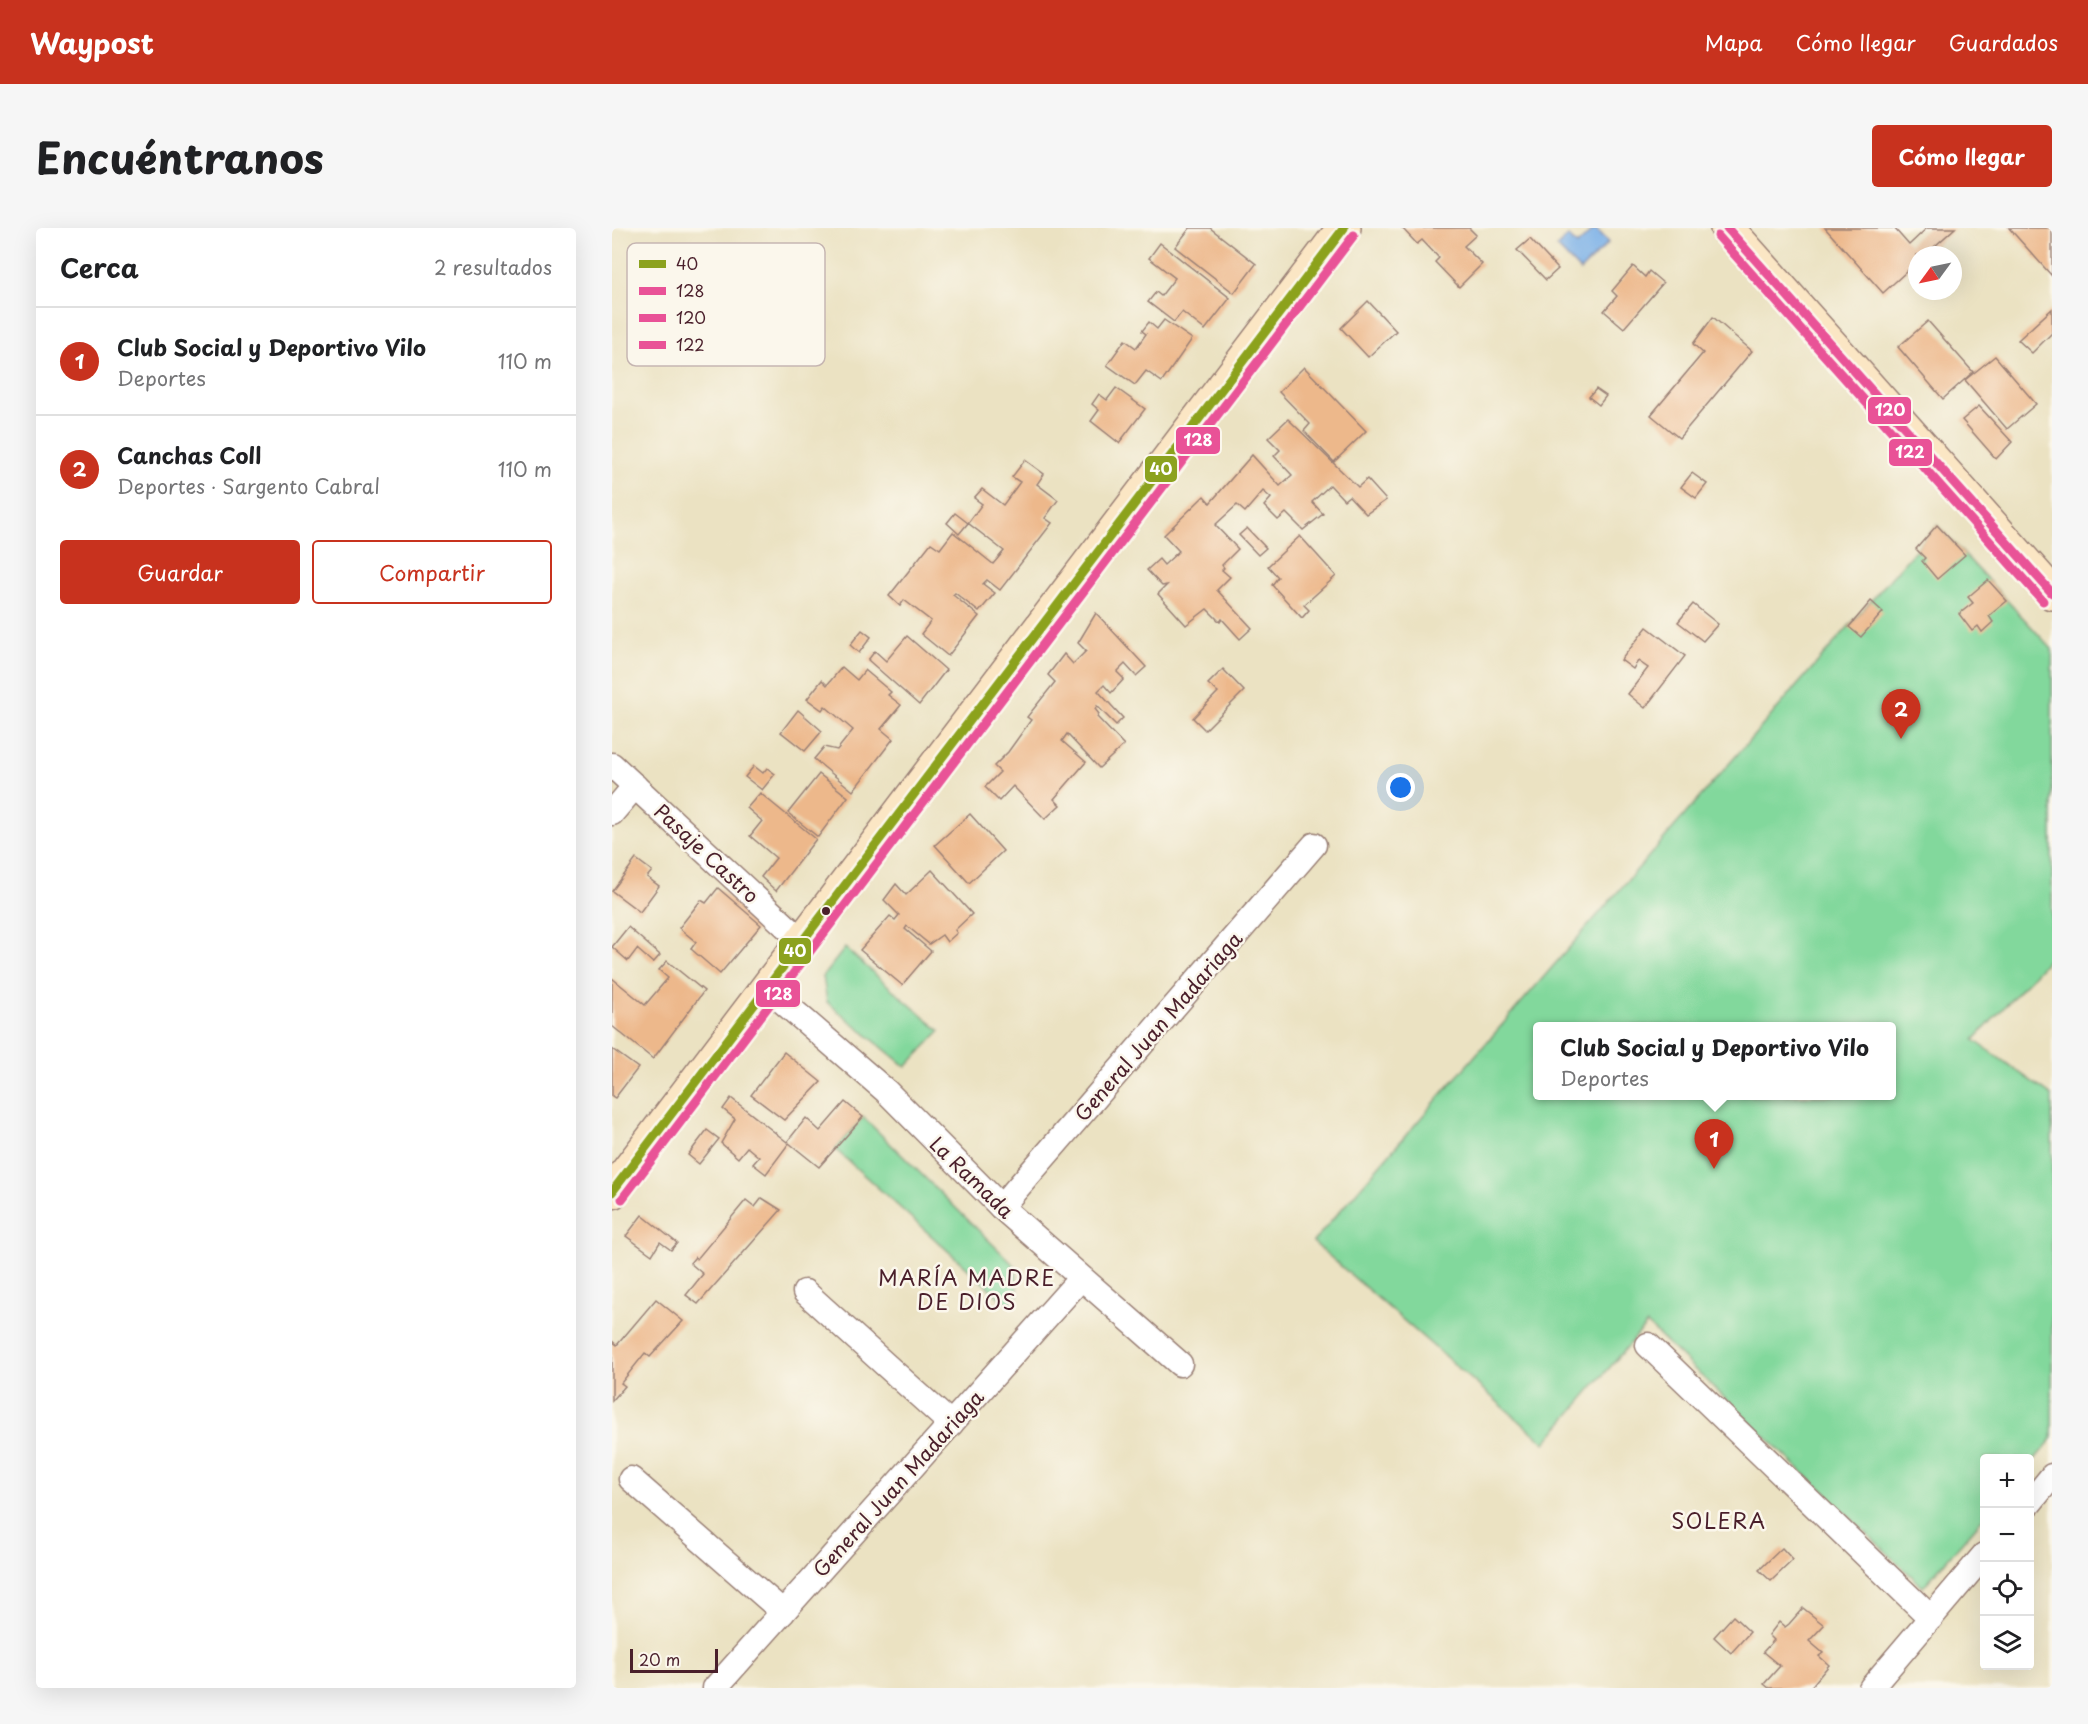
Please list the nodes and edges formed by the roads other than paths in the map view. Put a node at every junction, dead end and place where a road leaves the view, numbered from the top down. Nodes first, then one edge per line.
1 (1344, 228) edge
2 (1727, 228) edge
3 (2052, 593) edge
4 (612, 765) edge
5 (635, 786) junction
6 (612, 813) edge
7 (1314, 845) dead end
8 (803, 942) junction
9 (767, 988) junction
10 (612, 1192) edge
11 (1002, 1207) junction
12 (1081, 1278) junction
13 (805, 1292) dead end
14 (1648, 1345) dead end
15 (1180, 1364) dead end
16 (951, 1424) junction
17 (2052, 1476) edge
18 (631, 1479) dead end
19 (2034, 1498) edge
20 (1980, 1560) edge
21 (783, 1612) junction
22 (1931, 1618) junction
23 (715, 1688) edge
24 (1871, 1688) edge

1 - 8 main road
2 - 3 main road
4 - 5 street, Pasaje Castro
5 - 6 street
5 - 8 street, Pasaje Castro
7 - 11 street, General Juan Madariaga
8 - 9 main road
9 - 10 main road
9 - 11 street, La Ramada
11 - 12 street, La Ramada
12 - 15 street, La Ramada
12 - 16 street, General Juan Madariaga
13 - 16 street
14 - 22 street
16 - 21 street, General Juan Madariaga
17 - 19 street
18 - 21 street
20 - 22 street
21 - 23 street, General Juan Madariaga
22 - 24 street

